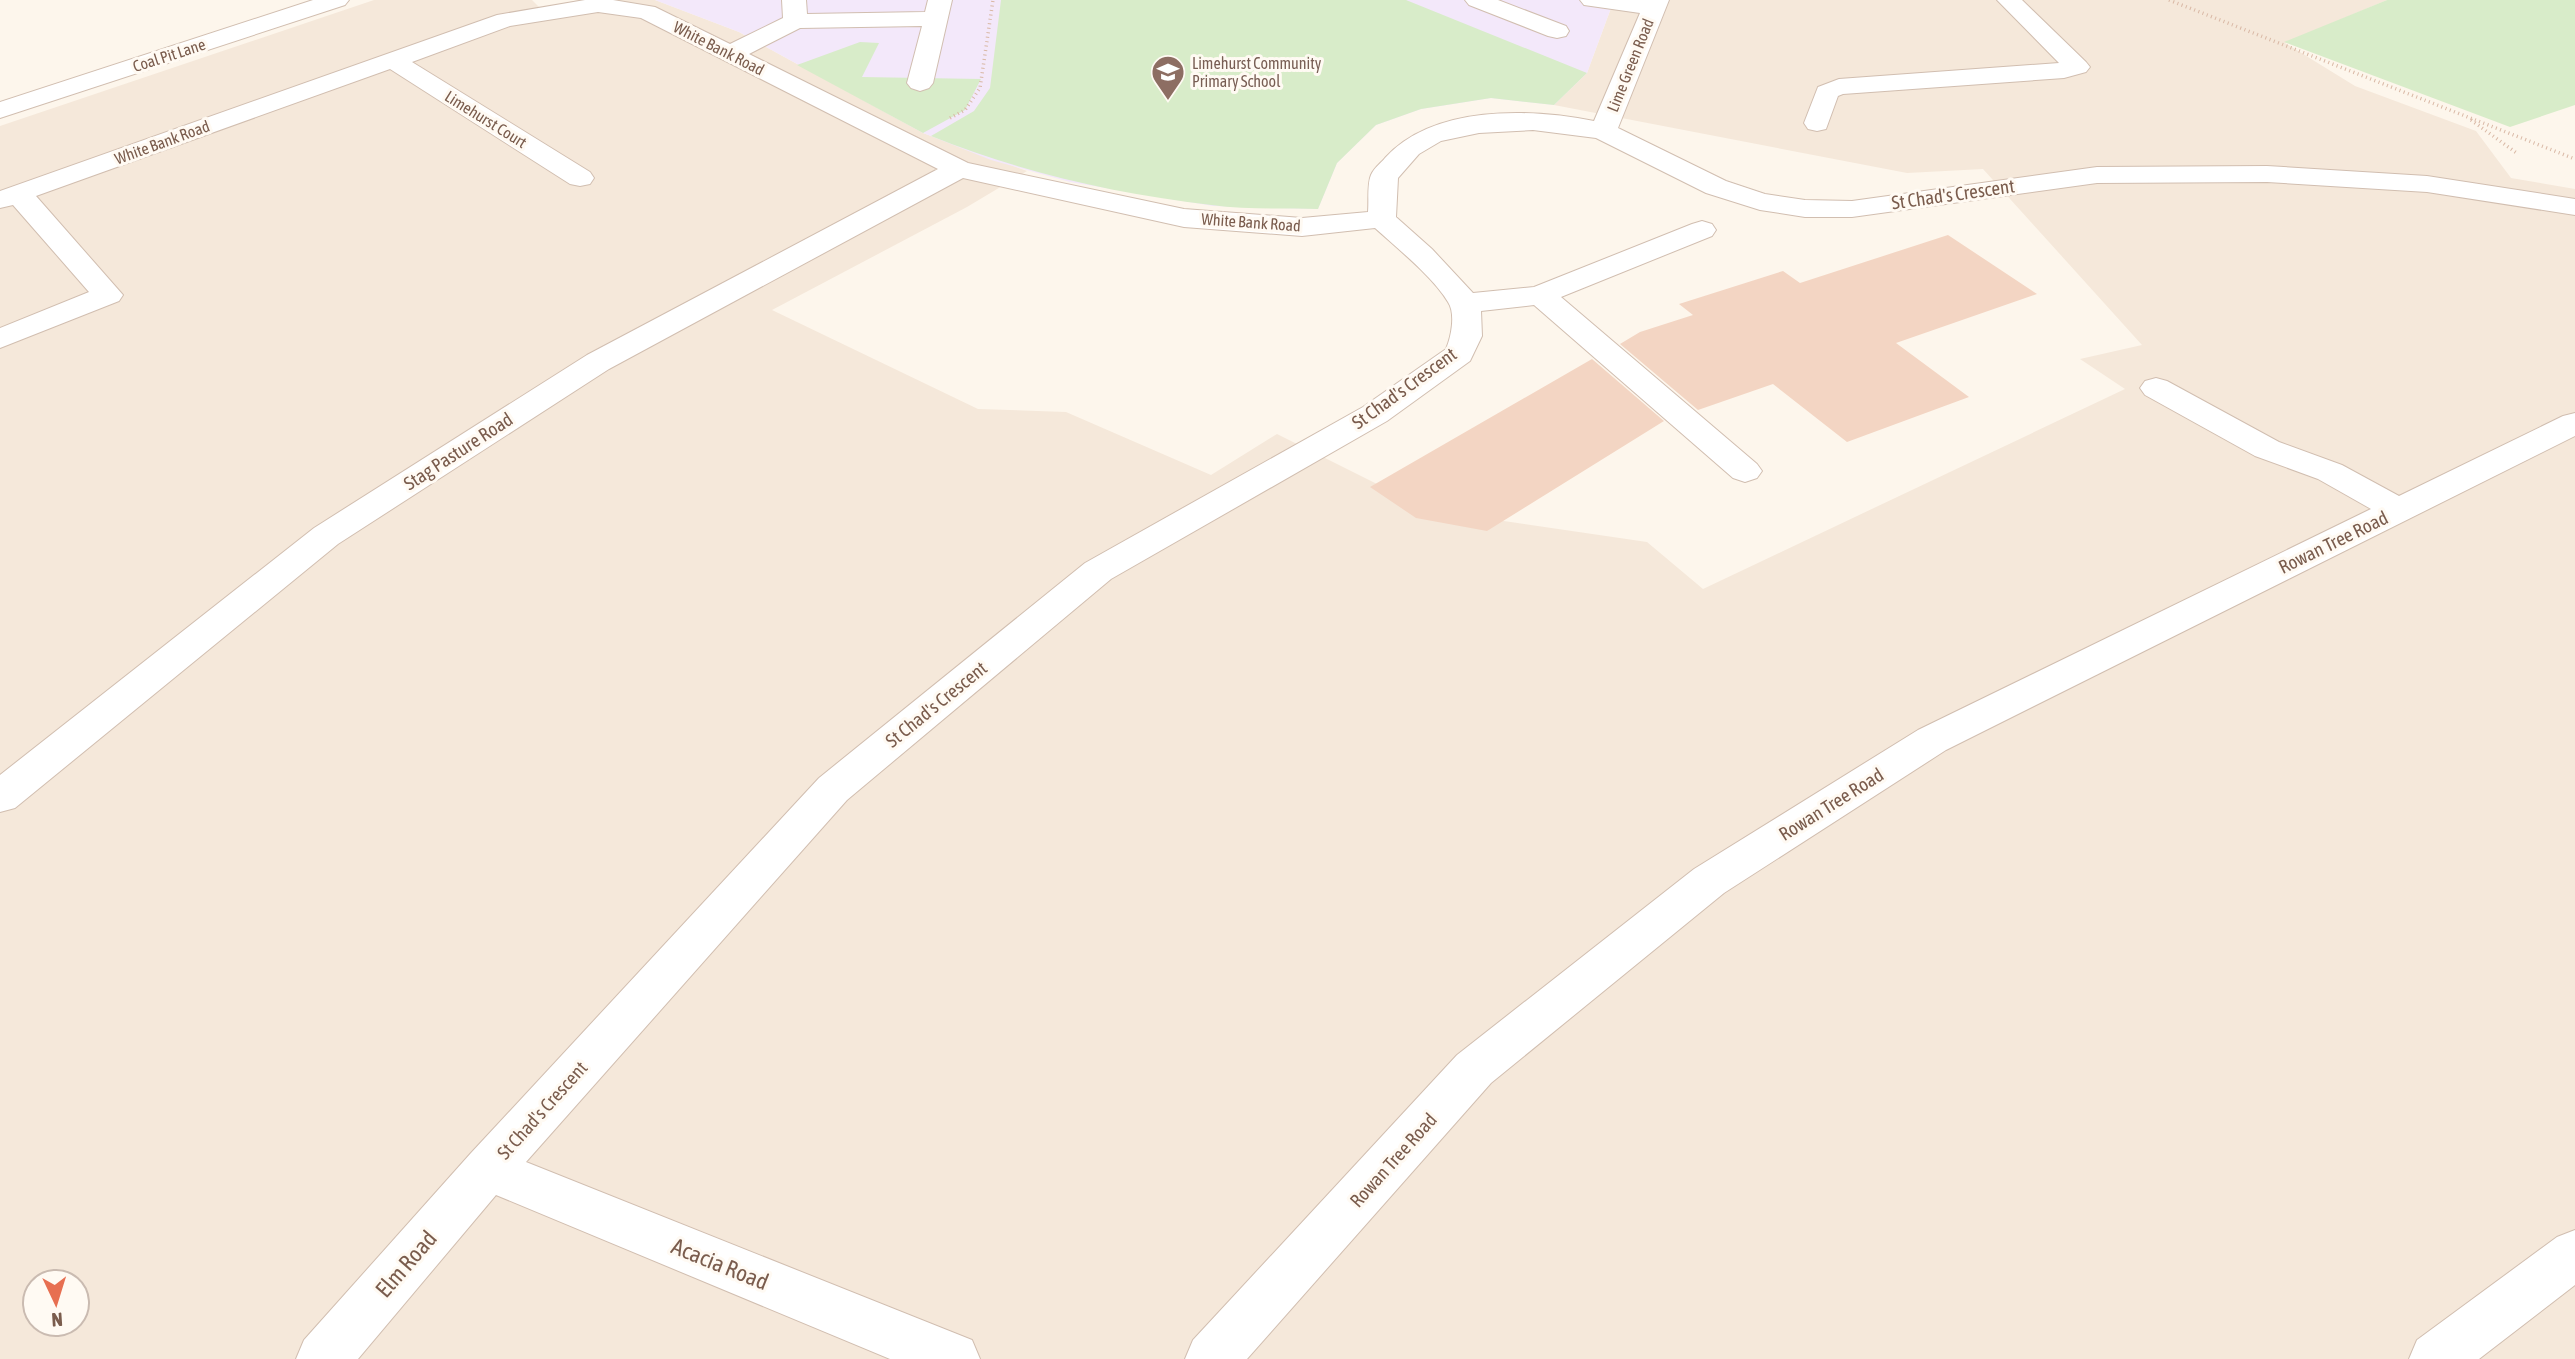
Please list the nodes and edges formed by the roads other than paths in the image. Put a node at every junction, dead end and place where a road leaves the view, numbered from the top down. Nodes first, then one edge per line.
1 (337, 0) edge
2 (1476, 0) edge
3 (1592, 0) edge
4 (2008, 0) edge
5 (1655, 4) edge
6 (629, 5) edge
7 (1542, 5) dead end
8 (938, 10) edge
9 (794, 11) edge
10 (1519, 16) junction
11 (1557, 31) dead end
12 (730, 53) junction
13 (392, 61) junction
14 (920, 83) dead end
15 (0, 110) edge
16 (1817, 123) dead end
17 (1603, 131) junction
18 (959, 169) junction
19 (580, 178) dead end
20 (9, 197) edge
21 (2575, 207) edge
22 (1382, 219) junction
23 (1702, 230) dead end
24 (1540, 295) junction
25 (1465, 302) junction
26 (0, 339) edge
27 (2156, 388) dead end
28 (2575, 424) edge
29 (1745, 471) dead end
30 (2399, 510) junction
31 (0, 797) edge
32 (488, 1169) junction
33 (2575, 1254) edge
34 (323, 1359) edge
35 (953, 1359) edge
36 (1212, 1359) edge
37 (2436, 1359) edge

1 - 15 street, Coal Pit Lane
2 - 10 street
3 - 5 street
4 - 16 street
5 - 17 street, Lime Green Road
6 - 12 street, White Bank Road
6 - 13 street, White Bank Road
7 - 10 street
8 - 9 street
8 - 14 street
9 - 12 street
10 - 11 street
12 - 18 street, White Bank Road
13 - 19 street, Limehurst Court
13 - 20 street, White Bank Road
17 - 21 street, St Chad's Crescent
17 - 22 street, St Chad's Crescent
18 - 22 street, White Bank Road
18 - 31 street, Stag Pasture Road
20 - 26 street, White Bank Road
22 - 25 street
23 - 24 street
24 - 25 street
24 - 29 street
25 - 32 street, St Chad's Crescent
27 - 30 street
28 - 30 street, Rowan Tree Road
30 - 36 street, Rowan Tree Road
32 - 34 street, Elm Road
32 - 35 street, Acacia Road
33 - 37 street

